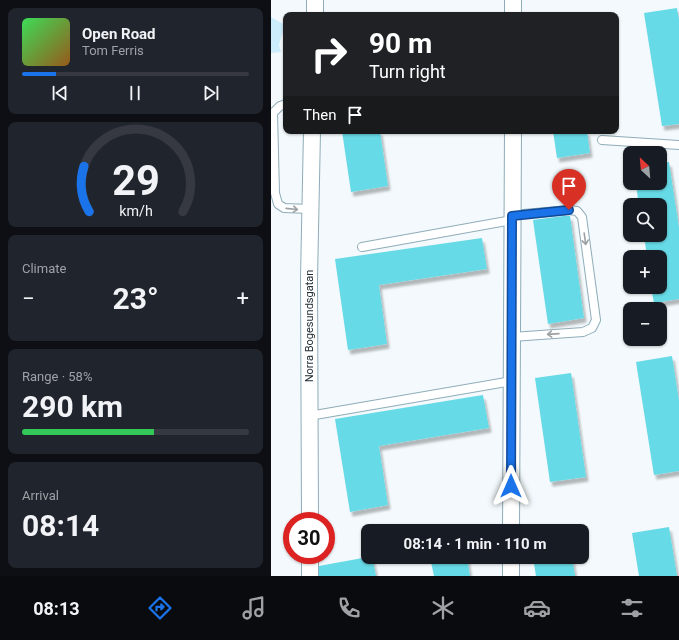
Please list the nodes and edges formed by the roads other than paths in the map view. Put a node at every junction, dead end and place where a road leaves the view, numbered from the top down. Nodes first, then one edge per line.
1 (315, 0) edge
2 (513, 0) edge
3 (315, 12) edge
4 (513, 12) edge
5 (283, 105) edge
6 (312, 134) edge
7 (513, 134) edge
8 (603, 140) dead end
9 (679, 145) edge
10 (310, 210) junction
11 (512, 218) junction
12 (362, 247) dead end
13 (512, 337) junction
14 (511, 380) junction
15 (309, 416) junction
16 (310, 512) edge
17 (511, 524) edge
18 (310, 564) edge
19 (511, 564) edge
20 (310, 576) edge
21 (511, 576) edge

1 - 3 street
2 - 4 street
5 -> 10 lane
6 - 10 street, Norra Bogesundsgatan
7 - 11 street
8 - 9 lane
10 - 15 street, Norra Bogesundsgatan
11 - 12 lane
11 - 13 street
11 -> 13 lane
13 - 14 street
14 - 15 lane
14 - 17 street
15 - 16 street, Norra Bogesundsgatan
18 - 20 street
19 - 21 street

